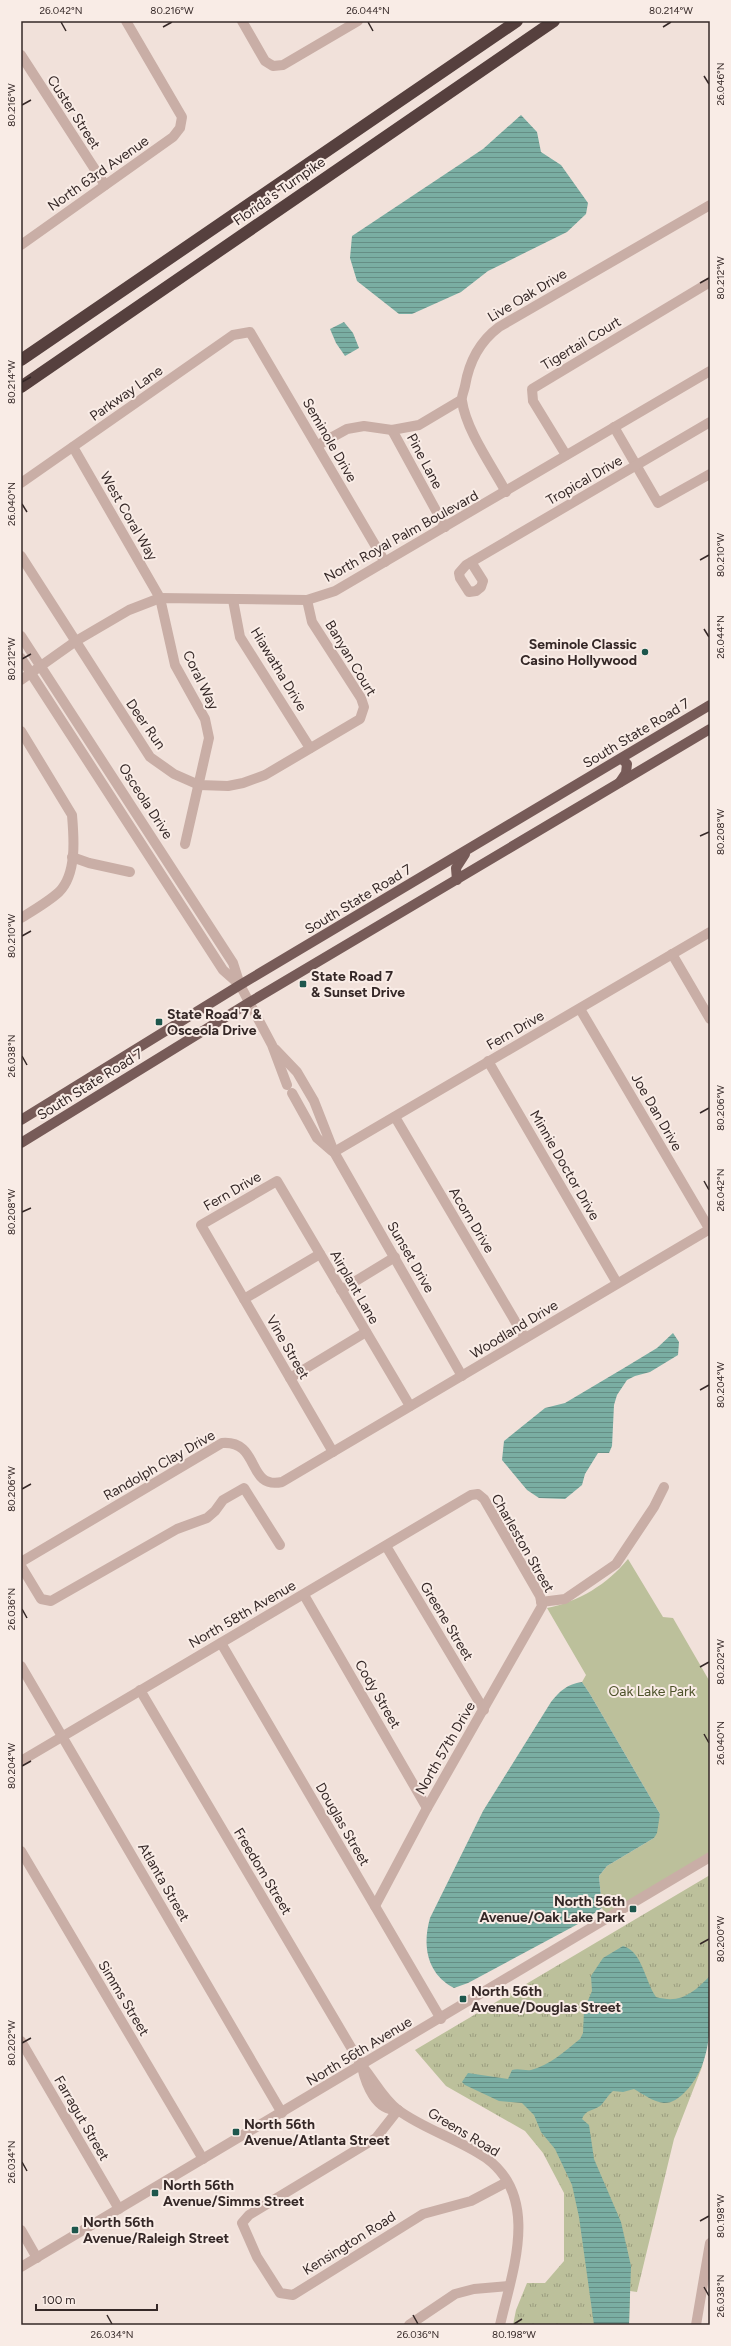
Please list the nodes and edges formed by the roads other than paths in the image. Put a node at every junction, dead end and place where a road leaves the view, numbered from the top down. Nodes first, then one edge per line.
1 (126, 21) edge
2 (242, 21) edge
3 (517, 21) edge
4 (554, 21) edge
5 (354, 22) edge
6 (21, 54) edge
7 (105, 185) junction
8 (710, 205) edge
9 (21, 245) edge
10 (710, 282) edge
11 (250, 332) joint
12 (21, 360) edge
13 (710, 371) edge
14 (21, 387) edge
15 (461, 400) junction
16 (710, 422) edge
17 (614, 427) junction
18 (392, 430) junction
19 (318, 445) junction
20 (73, 447) junction
21 (566, 455) junction
22 (637, 466) junction
23 (710, 474) edge
24 (21, 483) edge
25 (506, 492) junction
26 (445, 527) junction
27 (21, 556) edge
28 (385, 562) junction
29 (471, 562) dead end
30 (160, 598) junction
31 (233, 600) junction
32 (307, 600) junction
33 (21, 636) edge
34 (76, 641) junction
35 (21, 658) edge
36 (40, 667) junction
37 (31, 674) junction
38 (21, 680) edge
39 (710, 704) edge
40 (364, 708) joint
41 (710, 729) edge
42 (21, 731) edge
43 (310, 748) junction
44 (622, 759) junction
45 (619, 784) junction
46 (199, 785) junction
47 (185, 844) dead end
48 (466, 852) junction
49 (72, 857) junction
50 (130, 872) dead end
51 (457, 880) junction
52 (21, 918) edge
53 (710, 932) edge
54 (672, 954) junction
55 (240, 985) junction
56 (250, 1002) junction
57 (580, 1008) junction
58 (710, 1019) edge
59 (272, 1045) junction
60 (488, 1062) junction
61 (292, 1093) junction
62 (310, 1094) junction
63 (395, 1117) junction
64 (21, 1120) edge
65 (21, 1143) edge
66 (334, 1152) junction
67 (277, 1181) joint
68 (201, 1225) joint
69 (710, 1230) edge
70 (320, 1254) junction
71 (395, 1257) junction
72 (617, 1283) junction
73 (341, 1290) junction
74 (244, 1299) junction
75 (366, 1332) junction
76 (525, 1338) junction
77 (462, 1376) junction
78 (290, 1378) junction
79 (410, 1406) junction
80 (333, 1452) junction
81 (664, 1487) dead end
82 (478, 1494) joint
83 (280, 1545) dead end
84 (386, 1546) junction
85 (21, 1562) edge
86 (21, 1566) edge
87 (304, 1595) junction
88 (542, 1604) junction
89 (221, 1642) junction
90 (21, 1666) edge
91 (140, 1690) junction
92 (484, 1710) junction
93 (62, 1736) junction
94 (21, 1761) edge
95 (427, 1808) junction
96 (21, 1851) edge
97 (710, 1857) edge
98 (375, 1906) junction
99 (441, 2019) junction
100 (21, 2041) edge
101 (362, 2066) junction
102 (398, 2110) junction
103 (282, 2113) junction
104 (203, 2159) junction
105 (507, 2182) junction
106 (119, 2209) junction
107 (21, 2230) edge
108 (710, 2243) edge
109 (38, 2258) junction
110 (21, 2268) edge
111 (509, 2286) junction
112 (409, 2325) edge
113 (500, 2325) edge
114 (696, 2325) edge

1 - 7 street, North 63rd Avenue
2 - 5 street
3 - 12 highway, Florida's Turnpike
4 - 14 highway, Florida's Turnpike
6 - 7 street, Custer Street
7 - 9 street, North 63rd Avenue
8 - 15 street, Live Oak Drive
10 - 21 street, Tigertail Court
11 - 19 street, Seminole Drive
11 - 20 street, Parkway Lane
13 - 17 street, North Royal Palm Boulevard
15 - 18 street
15 - 25 street, Live Oak Drive
16 - 22 street, Tropical Drive
17 - 21 street, North Royal Palm Boulevard
17 - 22 street
18 - 19 street
18 - 26 street, Pine Lane
19 - 28 street, Seminole Drive
20 - 24 street, Parkway Lane
20 - 30 street, West Coral Way
21 - 25 street, North Royal Palm Boulevard
22 - 23 street
22 - 29 street, Tropical Drive
25 - 26 street, North Royal Palm Boulevard
26 - 28 street, North Royal Palm Boulevard
27 - 34 street, Deer Run
28 - 32 street, North Royal Palm Boulevard
30 - 31 street, North Royal Palm Boulevard
30 - 34 street, North Royal Palm Boulevard
30 - 46 street, Coral Way
31 - 32 street, North Royal Palm Boulevard
31 - 43 street, Hiawatha Drive
32 - 40 street, Banyan Court
33 - 36 street, Osceola Drive
34 - 36 street, North Royal Palm Boulevard
34 - 46 street, Deer Run
35 - 37 street, Osceola Drive
36 - 37 street, North Royal Palm Boulevard
36 - 55 street, Osceola Drive
37 - 38 street, North Royal Palm Boulevard
37 - 55 street, Osceola Drive
39 - 44 main road, South State Road 7
40 - 43 street, Deer Run
41 - 45 main road, South State Road 7
42 - 49 street
43 - 46 street, Deer Run
44 - 45 main road
44 - 48 main road, South State Road 7
45 - 51 main road, South State Road 7
46 - 47 street, Coral Way
48 - 51 main road
48 - 55 main road, South State Road 7
49 - 50 street
49 - 52 street
51 - 56 main road, South State Road 7
53 - 54 street, Fern Drive
54 - 57 street, Fern Drive
54 - 58 street
55 - 56 street, Osceola Drive
55 - 64 main road, South State Road 7
56 - 59 street, Sunset Drive
56 - 65 main road, South State Road 7
57 - 60 street, Fern Drive
57 - 69 street, Joe Dan Drive
59 - 61 street, Sunset Drive
59 - 62 street, Sunset Drive
60 - 63 street, Fern Drive
60 - 72 street, Minnie Doctor Drive
61 - 62 street
61 - 66 street, Sunset Drive
62 - 66 street, Sunset Drive
63 - 66 street, Fern Drive
63 - 76 street, Acorn Drive
66 - 71 street, Sunset Drive
67 - 68 street, Fern Drive
67 - 70 street, Airplant Lane
68 - 74 street, Vine Street
69 - 72 street, Woodland Drive
70 - 73 street, Airplant Lane
70 - 74 street
71 - 73 street
71 - 77 street, Sunset Drive
72 - 76 street, Woodland Drive
73 - 75 street, Airplant Lane
74 - 78 street, Vine Street
75 - 78 street
75 - 79 street, Airplant Lane
76 - 77 street, Woodland Drive
77 - 79 street, Woodland Drive
78 - 80 street, Vine Street
79 - 80 street, Woodland Drive
80 - 85 street, Randolph Clay Drive
81 - 88 street
82 - 84 street, North 58th Avenue
82 - 88 street, Charleston Street
83 - 86 street
84 - 87 street, North 58th Avenue
84 - 92 street, Greene Street
87 - 89 street, North 58th Avenue
87 - 95 street, Cody Street
88 - 92 street, North 57th Drive
89 - 91 street, North 58th Avenue
89 - 98 street, Douglas Street
90 - 93 street, Atlanta Street
91 - 93 street, North 58th Avenue
91 - 101 street, Freedom Street
92 - 95 street, North 57th Drive
93 - 94 street, North 58th Avenue
93 - 103 street, Atlanta Street
95 - 98 street, North 57th Drive
96 - 104 street, Simms Street
97 - 99 street, North 56th Avenue
98 - 99 street, Douglas Street
99 - 101 street, North 56th Avenue
100 - 106 street, Farragut Street
101 - 102 street, Greens Road
101 - 103 street, North 56th Avenue
102 - 105 street, Greens Road
102 - 105 street, Kensington Road
103 - 104 street, North 56th Avenue
104 - 106 street, North 56th Avenue
105 - 111 street, Greens Road
106 - 109 street, North 56th Avenue
107 - 109 street
108 - 114 street
109 - 110 street, North 56th Avenue
111 - 112 street
111 - 113 street, Greens Road

